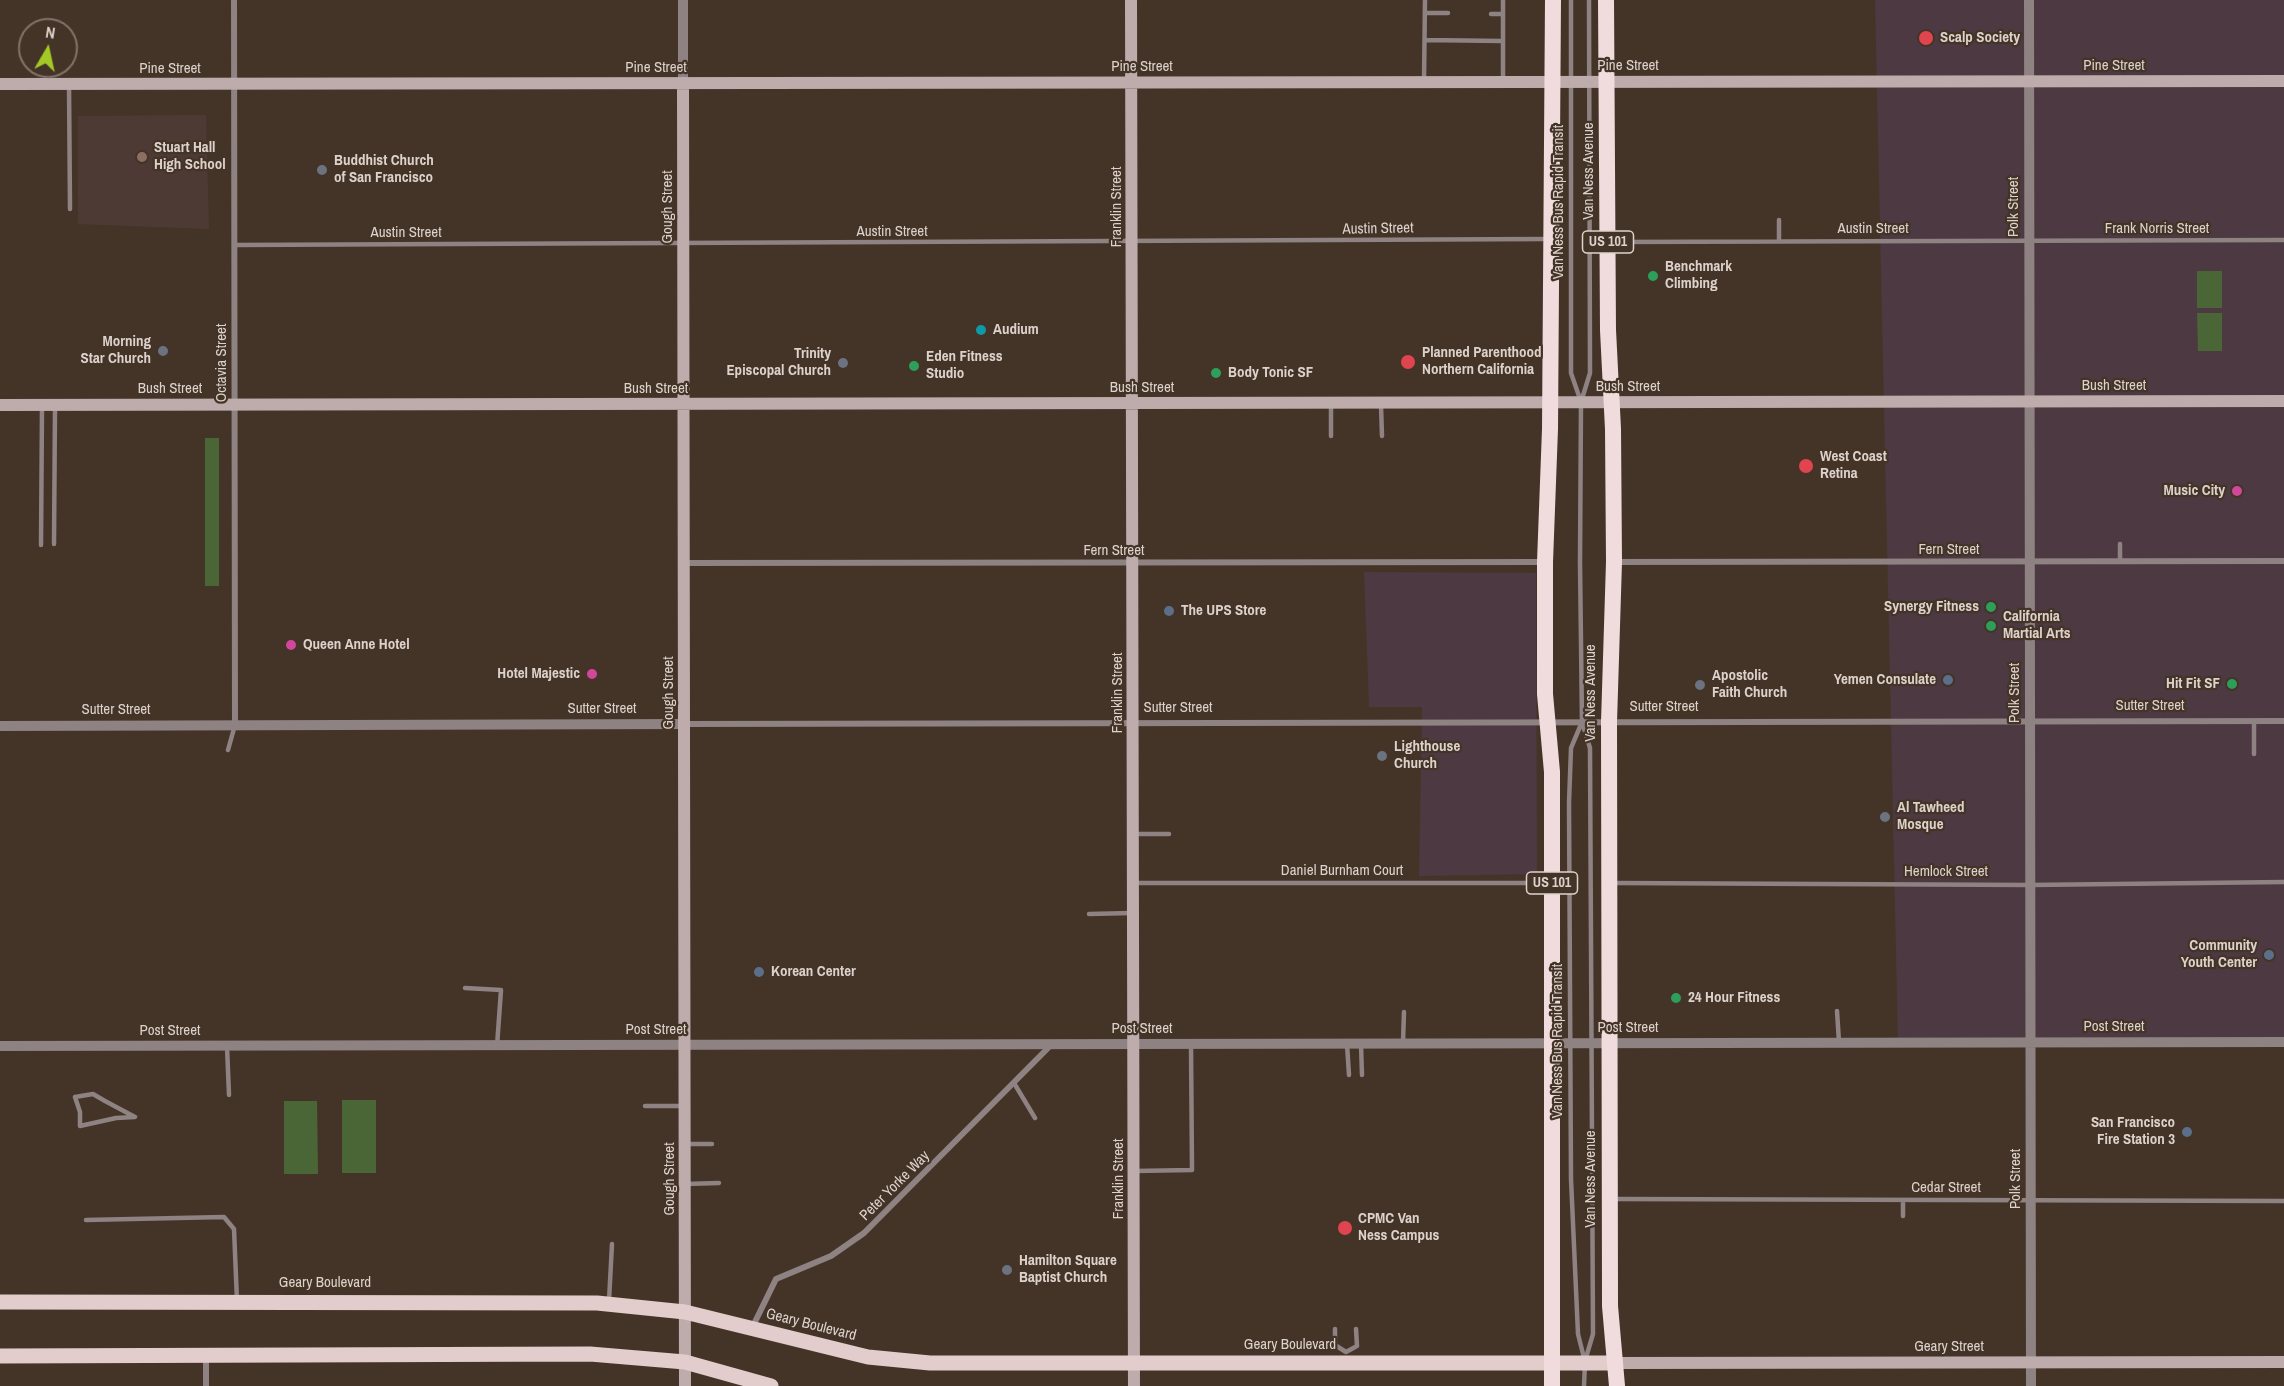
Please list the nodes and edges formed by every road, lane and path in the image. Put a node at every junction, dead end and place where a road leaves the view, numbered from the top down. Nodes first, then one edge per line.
1 (234, 0) edge
2 (683, 0) edge
3 (1131, 0) edge
4 (1425, 0) edge
5 (1503, 0) edge
6 (1553, 0) edge
7 (1571, 0) edge
8 (1589, 0) edge
9 (1606, 0) edge
10 (2029, 0) edge
11 (1425, 13) junction
12 (1448, 14) dead end
13 (1491, 14) dead end
14 (1503, 14) junction
15 (1425, 40) junction
16 (1502, 41) junction
17 (1572, 81) junction
18 (1589, 81) junction
19 (2029, 81) junction
20 (2284, 81) edge
21 (1131, 82) junction
22 (1424, 82) junction
23 (1503, 82) junction
24 (1552, 82) junction
25 (1606, 82) junction
26 (683, 83) junction
27 (0, 84) edge
28 (69, 84) junction
29 (234, 84) junction
30 (70, 209) dead end
31 (1779, 220) dead end
32 (1550, 239) junction
33 (2284, 240) edge
34 (2029, 241) junction
35 (1608, 242) junction
36 (1779, 242) junction
37 (1132, 243) junction
38 (683, 244) junction
39 (234, 245) junction
40 (2284, 401) edge
41 (1550, 402) junction
42 (1581, 402) junction
43 (1611, 402) junction
44 (2030, 402) junction
45 (1132, 403) junction
46 (1331, 403) junction
47 (1381, 403) junction
48 (42, 404) junction
49 (55, 404) junction
50 (684, 404) junction
51 (0, 405) edge
52 (234, 405) junction
53 (1331, 436) dead end
54 (1382, 436) dead end
55 (54, 544) dead end
56 (2120, 544) dead end
57 (41, 545) dead end
58 (2030, 561) junction
59 (2120, 561) junction
60 (2284, 561) edge
61 (1545, 562) junction
62 (1614, 562) junction
63 (684, 563) junction
64 (1132, 563) junction
65 (2030, 721) junction
66 (2254, 721) junction
67 (2284, 721) edge
68 (1548, 722) junction
69 (1582, 722) junction
70 (1609, 722) junction
71 (1133, 723) junction
72 (684, 724) junction
73 (235, 725) junction
74 (0, 726) edge
75 (228, 750) dead end
76 (2254, 754) dead end
77 (1133, 834) junction
78 (1169, 834) dead end
79 (2284, 882) edge
80 (1552, 883) junction
81 (1608, 883) junction
82 (1133, 884) junction
83 (2030, 885) junction
84 (1133, 913) junction
85 (1089, 914) dead end
86 (465, 988) dead end
87 (1837, 1011) dead end
88 (1404, 1012) dead end
89 (1839, 1042) junction
90 (2031, 1042) junction
91 (2284, 1042) edge
92 (1552, 1043) junction
93 (1570, 1043) junction
94 (1591, 1043) junction
95 (1608, 1043) junction
96 (1052, 1044) junction
97 (1133, 1044) junction
98 (1191, 1044) junction
99 (1347, 1044) junction
100 (1361, 1044) junction
101 (1403, 1044) junction
102 (0, 1046) edge
103 (227, 1046) junction
104 (497, 1046) junction
105 (685, 1046) junction
106 (1349, 1075) dead end
107 (1362, 1075) dead end
108 (1014, 1083) junction
109 (229, 1095) dead end
110 (645, 1106) dead end
111 (685, 1106) junction
112 (135, 1117) joint
113 (1035, 1118) dead end
114 (685, 1144) junction
115 (712, 1144) dead end
116 (1134, 1171) junction
117 (719, 1183) dead end
118 (685, 1184) junction
119 (1609, 1199) junction
120 (1903, 1200) junction
121 (2031, 1200) junction
122 (2284, 1201) edge
123 (1903, 1216) dead end
124 (86, 1220) dead end
125 (612, 1244) dead end
126 (237, 1301) junction
127 (0, 1302) edge
128 (609, 1304) junction
129 (685, 1312) junction
130 (752, 1328) junction
131 (1335, 1329) dead end
132 (1356, 1329) dead end
133 (206, 1354) junction
134 (0, 1356) edge
135 (1346, 1357) junction
136 (1552, 1361) junction
137 (686, 1362) junction
138 (1585, 1362) junction
139 (2031, 1362) junction
140 (2284, 1362) edge
141 (1615, 1363) junction
142 (1134, 1364) junction
143 (206, 1386) edge
144 (686, 1386) edge
145 (771, 1386) edge
146 (1134, 1386) edge
147 (1551, 1386) edge
148 (1584, 1386) edge
149 (1617, 1386) edge
150 (2031, 1386) edge

1 - 29 street, Octavia Street
2 - 26 street, Gough Street
3 - 21 main road, Franklin Street
4 - 11 lane
5 - 14 lane
6 - 24 highway, US 101
7 - 17 lane, Van Ness Bus Rapid Transit
8 - 18 lane, Van Ness Bus Rapid Transit
9 - 25 highway, Van Ness Avenue / US 101
10 - 19 street, Polk Street
11 - 12 lane
11 - 15 lane
13 - 14 lane
14 - 16 lane
15 - 16 lane
15 - 22 lane
16 - 23 lane
17 - 18 main road, Pine Street
17 - 24 main road, Pine Street
17 - 42 lane, Van Ness Bus Rapid Transit
18 - 25 main road, Pine Street
18 - 42 lane, Van Ness Bus Rapid Transit
19 - 20 main road, Pine Street
19 - 25 main road, Pine Street
19 - 34 street, Polk Street
21 - 22 main road, Pine Street
21 - 26 main road, Pine Street
21 - 37 main road, Franklin Street
22 - 23 main road, Pine Street
23 - 24 main road, Pine Street
24 - 32 highway, US 101
25 - 35 highway, Van Ness Avenue / US 101
26 - 29 main road, Pine Street
26 - 38 main road, Gough Street
27 - 28 main road, Pine Street
28 - 29 main road, Pine Street
28 - 30 lane
29 - 39 street, Octavia Street
31 - 36 lane
32 - 37 lane, Austin Street
32 - 41 highway, US 101
33 - 34 lane, Frank Norris Street
34 - 36 lane, Austin Street
34 - 44 street, Polk Street
35 - 36 lane, Austin Street
35 - 43 highway, Van Ness Avenue / US 101
37 - 38 lane, Austin Street
37 - 45 main road, Franklin Street
38 - 39 lane, Austin Street
38 - 50 main road, Gough Street
39 - 52 street, Octavia Street
40 - 44 main road, Bush Street
41 - 42 main road, Bush Street
41 - 47 main road, Bush Street
41 - 61 highway, US 101
42 - 43 main road, Bush Street
42 - 69 lane, Van Ness Bus Rapid Transit
43 - 44 main road, Bush Street
43 - 62 highway, Van Ness Avenue / US 101
44 - 58 street, Polk Street
45 - 46 main road, Bush Street
45 - 50 main road, Bush Street
45 - 64 main road, Franklin Street
46 - 47 main road, Bush Street
46 - 53 lane
47 - 54 lane
48 - 49 main road, Bush Street
48 - 51 main road, Bush Street
48 - 57 lane
49 - 52 main road, Bush Street
49 - 55 lane
50 - 52 main road, Bush Street
50 - 63 main road, Gough Street
52 - 73 street, Octavia Street
56 - 59 lane
58 - 59 street, Fern Street
58 - 62 street, Fern Street
58 - 65 street, Polk Street
59 - 60 street, Fern Street
61 - 64 street, Fern Street
61 - 68 highway, US 101
62 - 70 highway, Van Ness Avenue / US 101
63 - 64 street, Fern Street
63 - 72 main road, Gough Street
64 - 71 main road, Franklin Street
65 - 66 street, Sutter Street
65 - 70 street, Sutter Street
65 - 83 street, Polk Street
66 - 67 street, Sutter Street
66 - 76 lane
68 - 69 street, Sutter Street
68 - 71 street, Sutter Street
68 - 80 highway, US 101
69 - 70 street, Sutter Street
69 - 93 lane, Van Ness Bus Rapid Transit
69 - 94 lane, Van Ness Bus Rapid Transit
70 - 81 highway, Van Ness Avenue / US 101
71 - 72 street, Sutter Street
71 - 77 main road, Franklin Street
72 - 73 street, Sutter Street
72 - 105 main road, Gough Street
73 - 74 street, Sutter Street
73 - 75 lane
77 - 78 lane
77 - 82 main road, Franklin Street
79 - 83 lane, Hemlock Street
80 - 82 lane, Daniel Burnham Court
80 - 92 highway, US 101
81 - 83 lane, Hemlock Street
81 - 95 highway, Van Ness Avenue / US 101
82 - 84 main road, Franklin Street
83 - 90 street, Polk Street
84 - 85 lane
84 - 97 main road, Franklin Street
86 - 104 lane
87 - 89 lane
88 - 101 lane
89 - 90 street, Post Street
89 - 95 street, Post Street
90 - 91 street, Post Street
90 - 121 street, Polk Street
92 - 93 street, Post Street
92 - 101 street, Post Street
92 - 136 highway, US 101
93 - 94 street, Post Street
93 - 138 lane, Van Ness Bus Rapid Transit
94 - 95 street, Post Street
94 - 138 lane, Van Ness Bus Rapid Transit
95 - 119 highway, Van Ness Avenue / US 101
96 - 97 street, Post Street
96 - 105 street, Post Street
96 - 108 street, Peter Yorke Way
97 - 98 street, Post Street
97 - 116 main road, Franklin Street
98 - 99 street, Post Street
98 - 116 lane
99 - 100 street, Post Street
99 - 106 lane
100 - 101 street, Post Street
100 - 107 lane
102 - 103 street, Post Street
103 - 104 street, Post Street
103 - 109 lane
104 - 105 street, Post Street
105 - 111 main road, Gough Street
108 - 113 lane
108 - 130 street, Peter Yorke Way
110 - 111 lane
111 - 114 main road, Gough Street
112 - 112 lane
114 - 115 lane
114 - 118 main road, Gough Street
116 - 142 main road, Franklin Street
117 - 118 lane
118 - 129 main road, Gough Street
119 - 120 lane, Cedar Street
119 - 141 highway, Van Ness Avenue / US 101
120 - 121 lane, Cedar Street
120 - 123 lane
121 - 122 lane, Cedar Street
121 - 139 street, Polk Street
124 - 126 lane
125 - 128 lane
126 - 127 main road, Geary Boulevard
126 - 128 main road, Geary Boulevard
128 - 129 main road, Geary Boulevard
129 - 130 main road, Geary Boulevard
129 - 137 main road, Gough Street
130 - 142 main road, Geary Boulevard
131 - 135 lane
132 - 135 lane
133 - 134 main road
133 - 137 main road
133 - 143 street
135 - 136 main road, Geary Boulevard
135 - 142 main road, Geary Boulevard
136 - 138 main road, Geary Boulevard
136 - 147 highway, US 101
137 - 144 main road, Gough Street
137 - 145 main road
138 - 141 main road, Geary Boulevard
138 - 148 lane, Van Ness Bus Rapid Transit
139 - 140 main road, Geary Street
139 - 141 main road, Geary Street
139 - 150 street, Polk Street
141 - 149 highway, Van Ness Avenue / US 101
142 - 146 main road, Franklin Street

